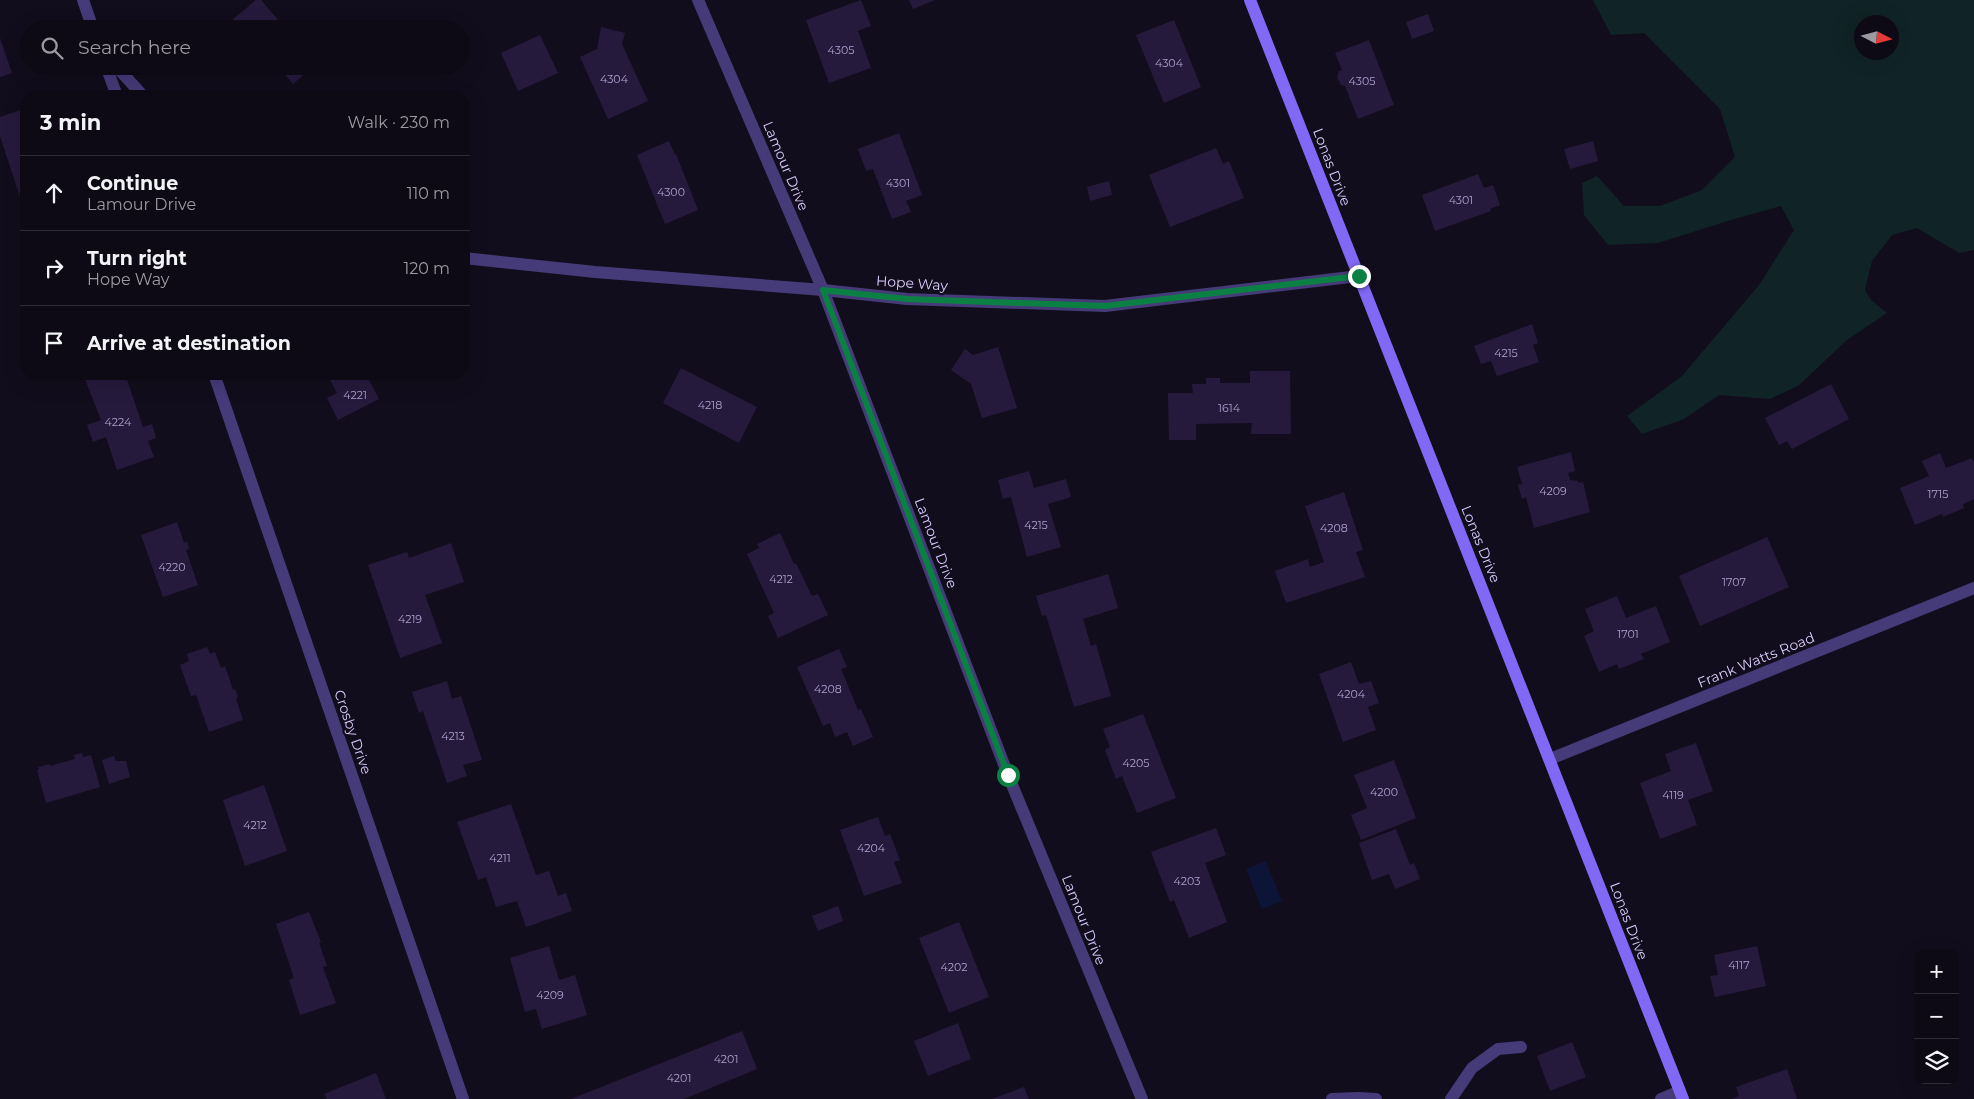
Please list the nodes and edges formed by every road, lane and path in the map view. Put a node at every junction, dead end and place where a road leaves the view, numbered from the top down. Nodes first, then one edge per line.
1 (82, 0) edge
2 (698, 0) edge
3 (1250, 0) edge
4 (90, 20) edge
5 (109, 75) edge
6 (124, 75) edge
7 (115, 90) edge
8 (137, 90) edge
9 (470, 259) edge
10 (1359, 276) junction
11 (823, 290) junction
12 (216, 380) edge
13 (1974, 588) edge
14 (1550, 759) junction
15 (1521, 1047) dead end
16 (1682, 1095) edge
17 (463, 1099) edge
18 (1142, 1099) edge
19 (1332, 1099) edge
20 (1376, 1099) edge
21 (1450, 1099) edge
22 (1661, 1099) edge

1 - 4 street
2 - 11 street, Lamour Drive
3 - 10 street, Lonas Drive
5 - 7 street
6 - 8 street
9 - 11 street, Hope Way
10 - 11 street, Hope Way
10 - 14 street, Lonas Drive
11 - 18 street, Lamour Drive
12 - 17 street, Crosby Drive
13 - 14 street, Frank Watts Road
14 - 16 street, Lonas Drive
15 - 21 street
16 - 22 street
19 - 20 street

